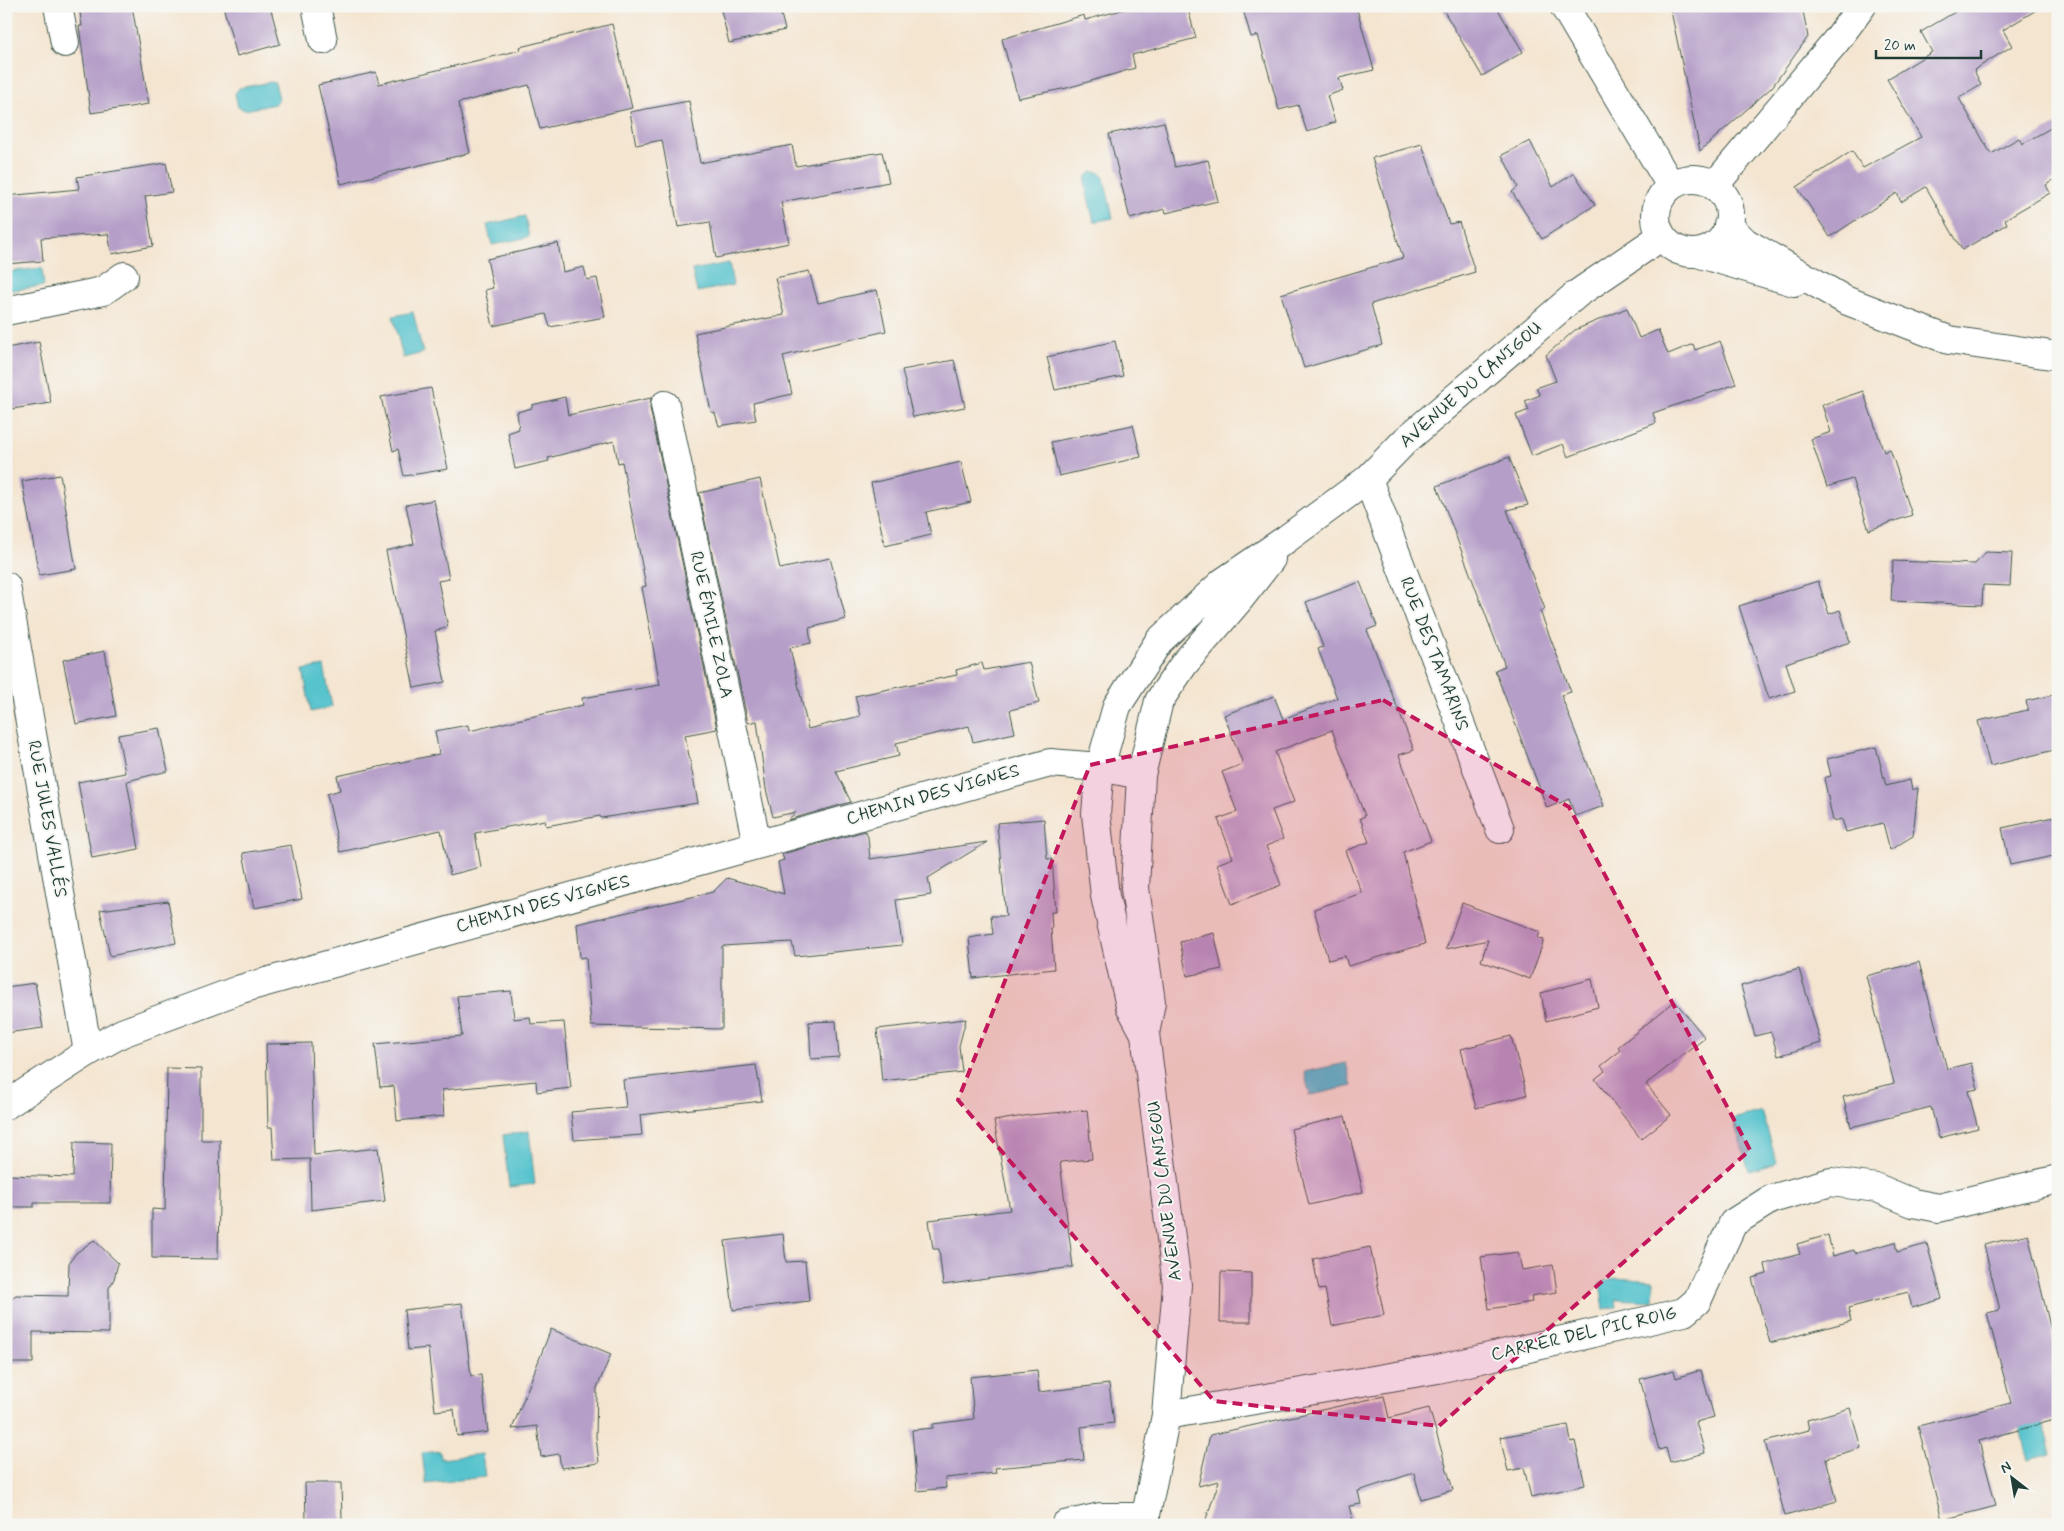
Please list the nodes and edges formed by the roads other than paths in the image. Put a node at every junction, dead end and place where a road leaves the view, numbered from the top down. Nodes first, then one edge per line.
1 (58, 6) edge
2 (316, 6) edge
3 (1564, 6) edge
4 (1862, 6) edge
5 (324, 40) dead end
6 (65, 43) dead end
7 (1671, 186) junction
8 (1714, 186) junction
9 (1728, 225) junction
10 (1662, 236) junction
11 (1697, 253) junction
12 (124, 276) dead end
13 (1831, 293) junction
14 (6, 310) edge
15 (2058, 356) edge
16 (665, 405) dead end
17 (1368, 479) junction
18 (1285, 540) junction
19 (6, 586) edge
20 (15, 686) edge
21 (1100, 767) junction
22 (1141, 775) junction
23 (1500, 829) dead end
24 (757, 844) junction
25 (1145, 1034) junction
26 (88, 1052) junction
27 (6, 1105) edge
28 (2058, 1180) edge
29 (1166, 1415) junction
30 (1145, 1521) edge
31 (1065, 1525) edge

1 - 6 street
2 - 5 street
3 - 7 street
4 - 8 street
7 - 8 street
7 - 10 street
8 - 9 street
9 - 11 street
9 - 13 street
10 - 11 street
10 - 17 street, AVENUE DU CANIGOU
11 - 13 street
12 - 14 street
13 - 15 street
16 - 24 street, RUE ÉMILE ZOLA
17 - 18 street, AVENUE DU CANIGOU
17 - 23 street, RUE DES TAMARINS
18 - 21 street, AVENUE DU CANIGOU
18 - 22 street, AVENUE DU CANIGOU
19 - 20 street, RUE JULES VALLÉS
20 - 26 street, RUE JULES VALLÉS
21 - 22 street, CHEMIN DES VIGNES
21 - 24 street, CHEMIN DES VIGNES
21 - 25 street, AVENUE DU CANIGOU
22 - 25 street, AVENUE DU CANIGOU
24 - 26 street, CHEMIN DES VIGNES
25 - 29 street, AVENUE DU CANIGOU
26 - 27 street, CHEMIN DES VIGNES
28 - 29 street, CARRER DEL PIC ROIG
29 - 30 street, AVENUE DU CANIGOU
30 - 31 street

